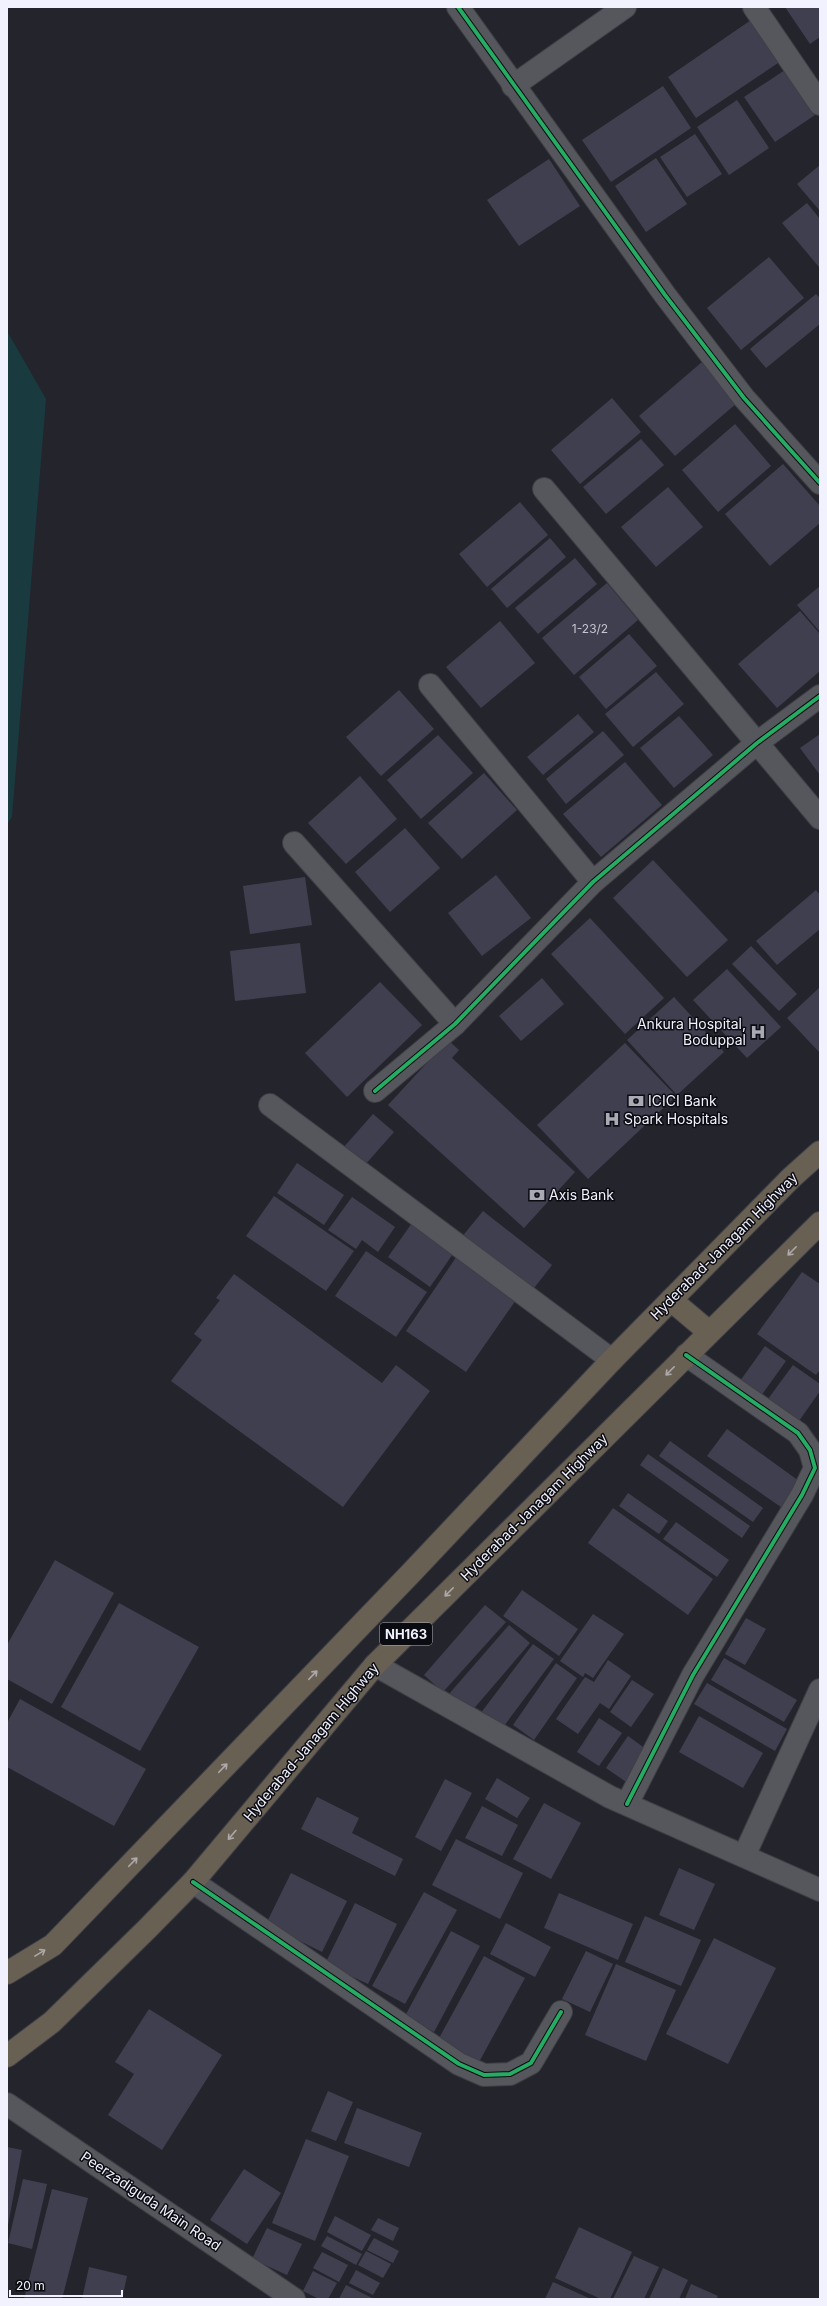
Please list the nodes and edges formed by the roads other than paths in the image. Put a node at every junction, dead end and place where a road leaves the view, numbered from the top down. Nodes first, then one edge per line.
1 (458, 7) edge
2 (625, 7) edge
3 (754, 7) edge
4 (513, 86) junction
5 (820, 104) edge
6 (820, 483) edge
7 (544, 489) dead end
8 (430, 685) dead end
9 (820, 696) edge
10 (757, 743) junction
11 (820, 818) edge
12 (294, 843) dead end
13 (593, 882) junction
14 (455, 1024) junction
15 (375, 1091) dead end
16 (270, 1105) dead end
17 (820, 1152) edge
18 (820, 1223) edge
19 (671, 1300) junction
20 (709, 1332) junction
21 (686, 1355) junction
22 (612, 1360) junction
23 (375, 1665) junction
24 (820, 1690) edge
25 (627, 1804) junction
26 (744, 1856) junction
27 (193, 1882) junction
28 (820, 1890) edge
29 (7, 1973) edge
30 (561, 2012) dead end
31 (7, 2056) edge
32 (7, 2104) edge
33 (294, 2299) edge

1 - 4 street
2 - 4 street
3 - 5 street
4 - 6 street
7 - 10 street
8 - 13 street
9 - 10 street
10 - 11 street
10 - 13 street
12 - 14 street
13 - 14 street
14 - 15 street
16 - 22 street
17 - 19 highway, Hyderabad-Janagam Highway / NH163
18 -> 20 highway, Hyderabad-Janagam Highway / NH163
19 - 20 highway
19 - 22 highway, Hyderabad-Janagam Highway / NH163
20 - 21 highway, Hyderabad-Janagam Highway / NH163
21 -> 23 highway, Hyderabad-Janagam Highway / NH163
21 - 25 street
29 -> 22 highway, Hyderabad-Janagam Highway / NH163
23 - 25 street
23 -> 27 highway, Hyderabad-Janagam Highway / NH163
24 - 26 street
25 - 26 street
26 - 28 street
27 - 30 street
27 - 31 highway, Hyderabad-Janagam Highway / NH163
32 - 33 street, Peerzadiguda Main Road

